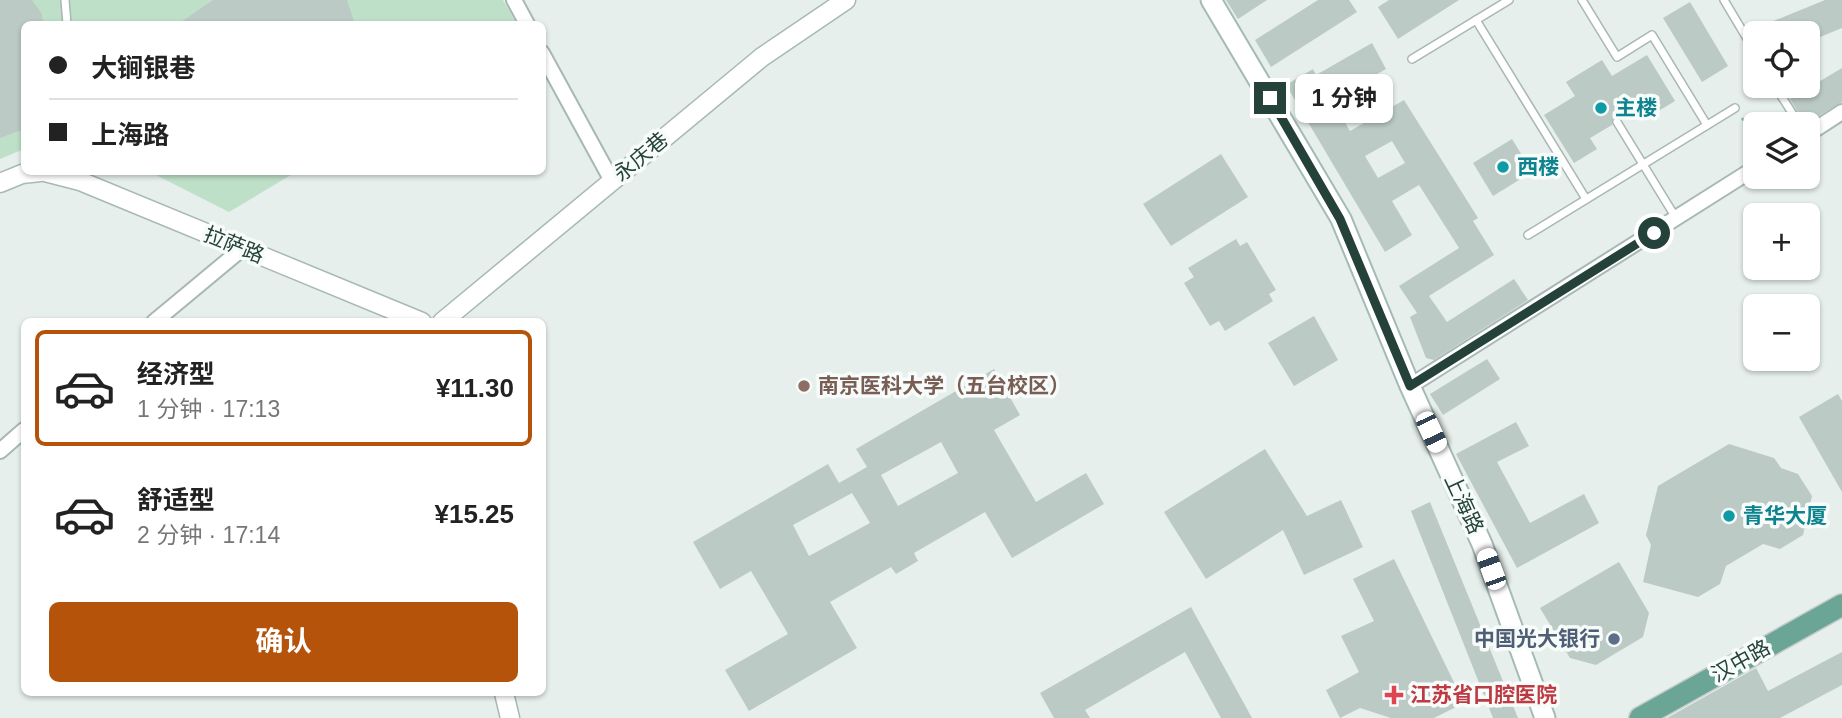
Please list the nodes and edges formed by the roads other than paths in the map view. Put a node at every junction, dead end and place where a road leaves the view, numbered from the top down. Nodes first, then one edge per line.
1 (65, 0) edge
2 (514, 0) edge
3 (846, 0) edge
4 (1211, 0) edge
5 (1509, 0) edge
6 (1581, 0) edge
7 (1724, 0) edge
8 (1476, 20) junction
9 (67, 21) edge
10 (525, 21) edge
11 (1743, 32) edge
12 (546, 60) edge
13 (1412, 60) dead end
14 (1735, 108) road end
15 (1842, 112) edge
16 (1617, 122) dead end
17 (1707, 125) junction
18 (1820, 126) edge
19 (1643, 164) junction
20 (21, 174) edge
21 (79, 176) edge
22 (1743, 176) edge
23 (612, 181) junction
24 (0, 183) edge
25 (1586, 200) junction
26 (1677, 219) junction
27 (1528, 235) dead end
28 (243, 248) junction
29 (159, 318) edge
30 (412, 318) edge
31 (447, 318) edge
32 (1410, 386) junction
33 (21, 433) edge
34 (0, 451) edge
35 (1842, 605) edge
36 (505, 696) edge
37 (510, 718) edge
38 (1545, 718) edge
39 (1640, 718) edge

1 - 9 lane
2 - 10 street
3 - 23 street, 永庆巷
4 - 32 main road, 上海路
5 - 8 lane
6 - 17 lane
7 - 11 lane
8 - 13 lane
8 - 25 lane
12 - 23 street
14 - 17 lane
15 - 18 street
16 - 19 lane
17 - 19 lane
19 - 25 lane
19 - 26 lane
20 - 24 street
21 - 28 street, 拉萨路
22 - 26 street
23 - 31 street, 永庆巷
25 - 27 lane
26 - 32 street
28 - 29 street
28 - 30 street, 拉萨路
32 - 38 main road, 上海路
33 - 34 street
35 - 39 main road, 汉中路
36 - 37 street

